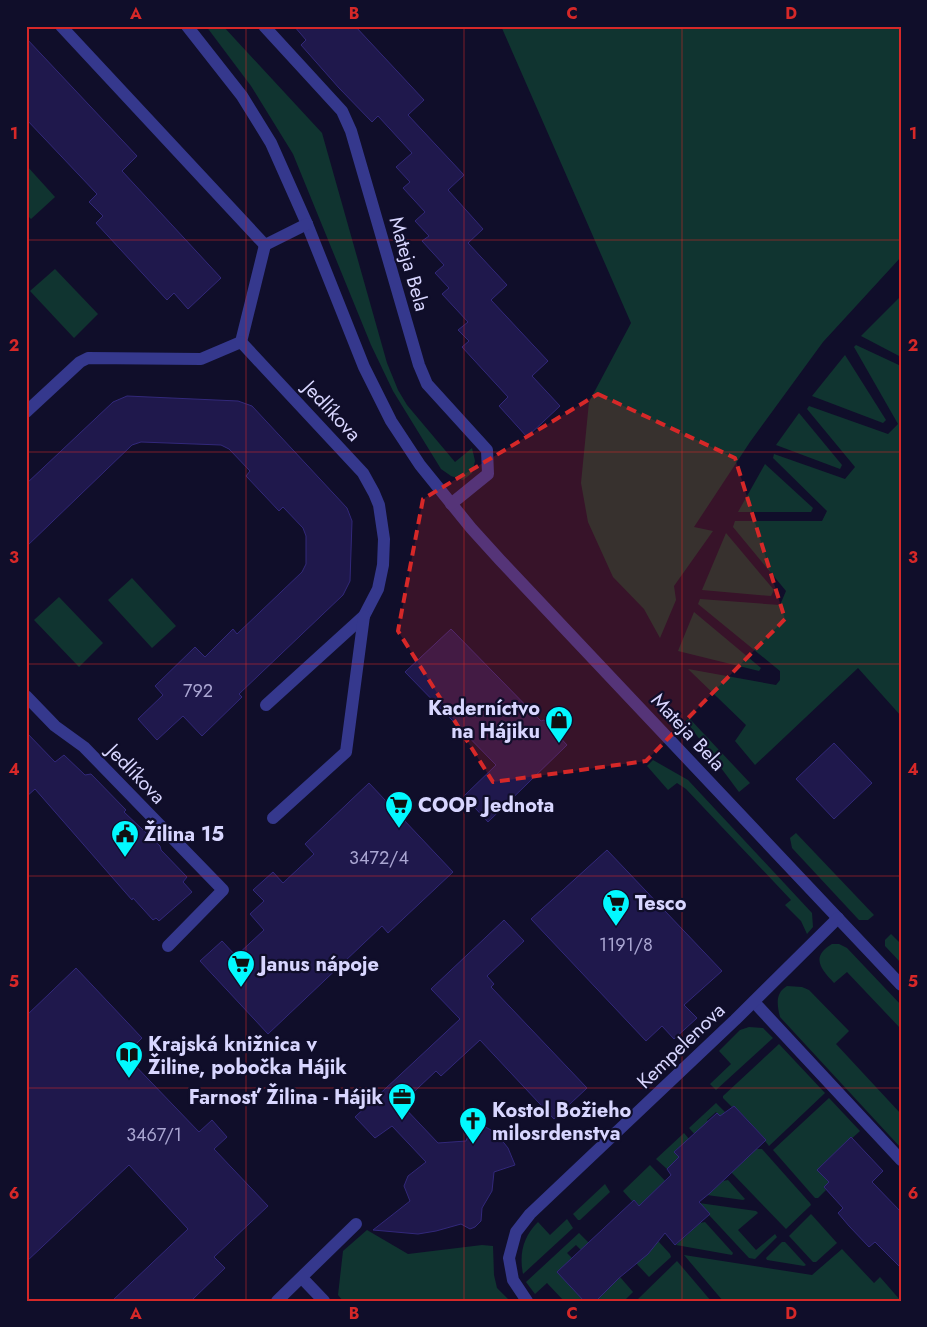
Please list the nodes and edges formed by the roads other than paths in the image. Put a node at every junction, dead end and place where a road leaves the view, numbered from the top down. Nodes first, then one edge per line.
1 (61, 26) edge
2 (187, 26) edge
3 (264, 26) edge
4 (308, 224) junction
5 (265, 245) junction
6 (241, 342) junction
7 (26, 412) edge
8 (451, 504) junction
9 (364, 616) junction
10 (26, 696) edge
11 (266, 706) dead end
12 (274, 818) dead end
13 (838, 918) junction
14 (168, 946) dead end
15 (901, 985) edge
16 (754, 1002) junction
17 (901, 1160) edge
18 (356, 1224) dead end
19 (302, 1278) junction
20 (277, 1301) edge
21 (324, 1301) edge
22 (527, 1301) edge

1 - 5 street
2 - 4 street, Mateja Bela
3 - 8 street, Mateja Bela
4 - 5 street
4 - 8 street, Mateja Bela
5 - 6 street
6 - 7 street
6 - 9 street, Jedlíkova
8 - 13 street, Mateja Bela
9 - 11 street, Jedlíkova
9 - 12 street
10 - 14 street, Jedlíkova
13 - 15 street, Mateja Bela
13 - 16 street, Kempelenova
16 - 17 street, Kempelenova
16 - 22 street, Kempelenova
18 - 19 street
19 - 20 street
19 - 21 street

